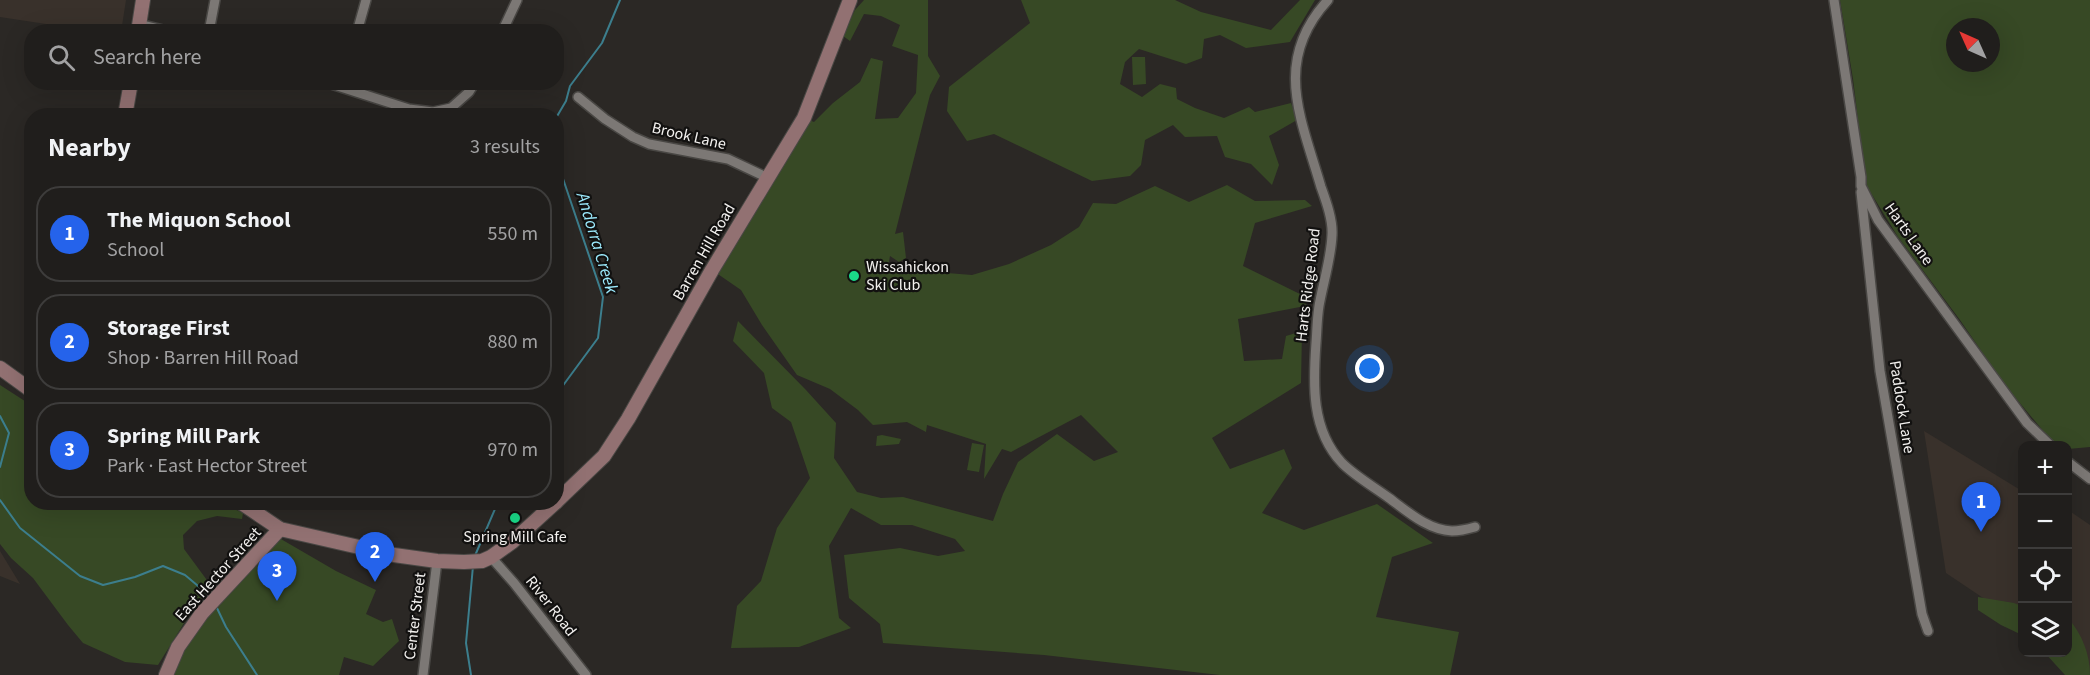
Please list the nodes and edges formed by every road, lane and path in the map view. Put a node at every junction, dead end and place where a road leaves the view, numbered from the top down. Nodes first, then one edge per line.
1 (143, 0) edge
2 (215, 0) edge
3 (366, 0) edge
4 (517, 0) edge
5 (850, 0) edge
6 (1329, 0) edge
7 (1834, 0) edge
8 (140, 24) edge
9 (210, 24) edge
10 (359, 24) edge
11 (506, 24) edge
12 (130, 90) edge
13 (355, 90) edge
14 (470, 90) edge
15 (578, 97) dead end
16 (126, 108) edge
17 (406, 108) edge
18 (456, 108) edge
19 (768, 178) junction
20 (1861, 186) junction
21 (0, 368) edge
22 (24, 385) edge
23 (2046, 441) edge
24 (2072, 466) edge
25 (2090, 479) edge
26 (564, 495) edge
27 (252, 510) edge
28 (547, 510) edge
29 (1475, 527) dead end
30 (280, 529) junction
31 (491, 557) junction
32 (437, 561) junction
33 (1928, 631) dead end
34 (166, 675) edge
35 (423, 675) edge
36 (586, 675) edge

1 - 8 street
2 - 9 street
3 - 10 street
4 - 11 street
5 - 19 street, Barren Hill Road
6 - 29 street, Harts Ridge Road
7 - 20 street, Harts Lane
12 - 16 street
13 - 17 street
14 - 18 street
15 - 19 street, Brook Lane
19 - 26 street, Barren Hill Road
20 - 23 street, Harts Lane
20 - 33 street, Paddock Lane
21 - 22 street
24 - 25 street
27 - 30 street
28 - 31 street, Barren Hill Road
30 - 32 street, Barren Hill Road
30 - 34 street, East Hector Street
31 - 32 street, Barren Hill Road
31 - 36 street, River Road
32 - 35 street, Center Street

